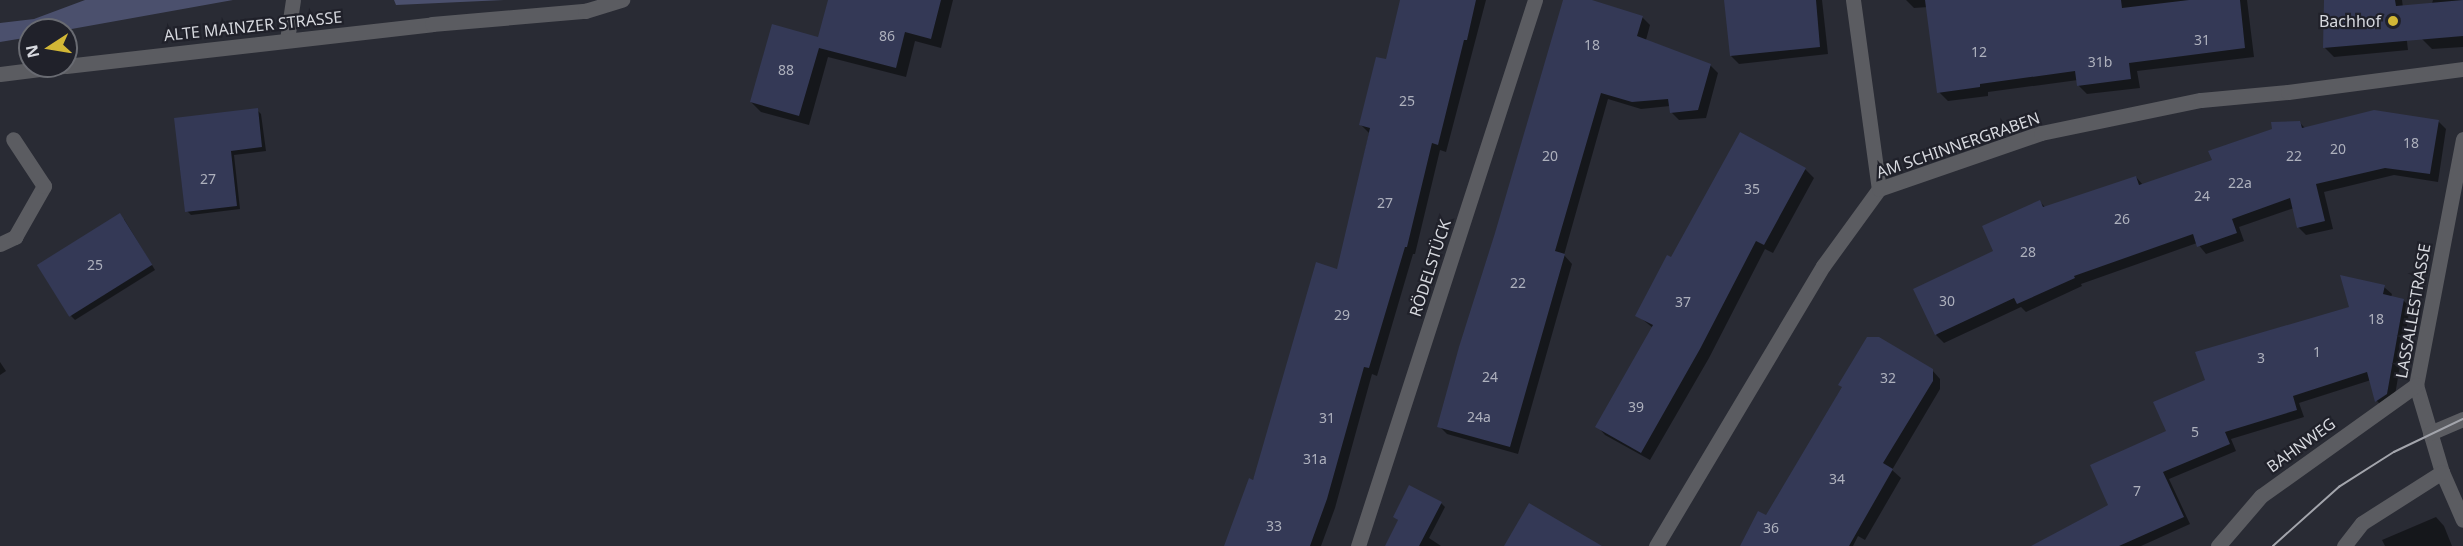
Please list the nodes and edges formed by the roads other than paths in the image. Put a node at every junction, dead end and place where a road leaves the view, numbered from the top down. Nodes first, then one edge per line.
1 (293, 0) edge
2 (622, 0) edge
3 (1535, 0) edge
4 (1853, 0) edge
5 (287, 40) junction
6 (78, 64) edge
7 (2463, 69) edge
8 (18, 72) edge
9 (0, 74) edge
10 (2463, 139) edge
11 (13, 140) dead end
12 (1879, 189) junction
13 (0, 244) edge
14 (2416, 385) junction
15 (2463, 419) edge
16 (2430, 433) junction
17 (2442, 472) junction
18 (2463, 519) edge
19 (1358, 546) edge
20 (1656, 546) edge
21 (2218, 546) edge
22 (2344, 546) edge

1 - 5 street
2 - 5 street, ALTE MAINZER STRASSE
3 - 19 street, RÖDELSTÜCK
4 - 12 street
5 - 6 street, ALTE MAINZER STRASSE
7 - 12 street, AM SCHINNERGRABEN
8 - 9 street, ALTE MAINZER STRASSE
10 - 14 street, LASSALLESTRASSE
11 - 13 street
12 - 20 street, AM SCHINNERGRABEN
14 - 16 street, LASSALLESTRASSE
14 - 21 street, BAHNWEG
15 - 16 street
16 - 17 street, LASSALLESTRASSE
17 - 18 street, LASSALLESTRASSE
17 - 22 street

